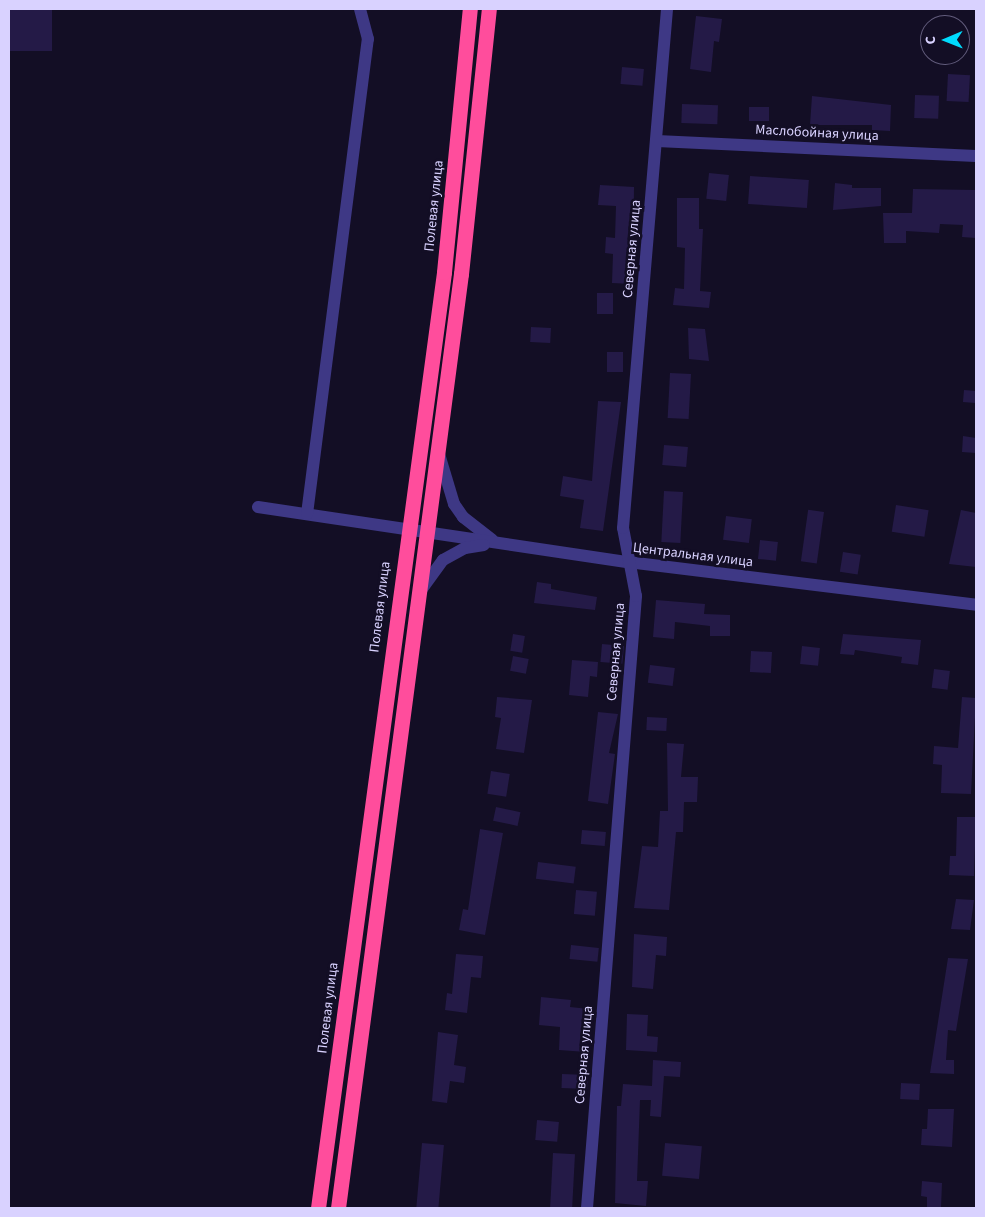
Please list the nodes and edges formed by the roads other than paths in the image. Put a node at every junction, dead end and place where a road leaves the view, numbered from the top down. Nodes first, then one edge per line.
1 (360, 9) edge
2 (470, 9) edge
3 (489, 9) edge
4 (667, 9) edge
5 (657, 140) junction
6 (976, 156) edge
7 (437, 445) junction
8 (258, 507) dead end
9 (307, 514) junction
10 (406, 531) junction
11 (426, 533) junction
12 (499, 543) junction
13 (628, 562) junction
14 (418, 595) junction
15 (976, 605) edge
16 (318, 1208) edge
17 (338, 1208) edge
18 (587, 1208) edge

1 - 9 street
2 - 10 highway, Полевая улица
3 - 7 highway
4 - 5 street, Северная улица
5 - 6 street, Маслобойная улица
5 - 13 street, Северная улица
7 - 11 highway
7 - 12 street
8 - 9 street, Центральная улица
9 - 10 street, Центральная улица
10 - 11 street, Центральная улица
10 - 16 highway, Полевая улица
11 - 12 street, Центральная улица
11 - 14 highway
12 - 13 street, Центральная улица
12 - 14 street
13 - 15 street, Центральная улица
13 - 18 street, Северная улица
14 - 17 highway

